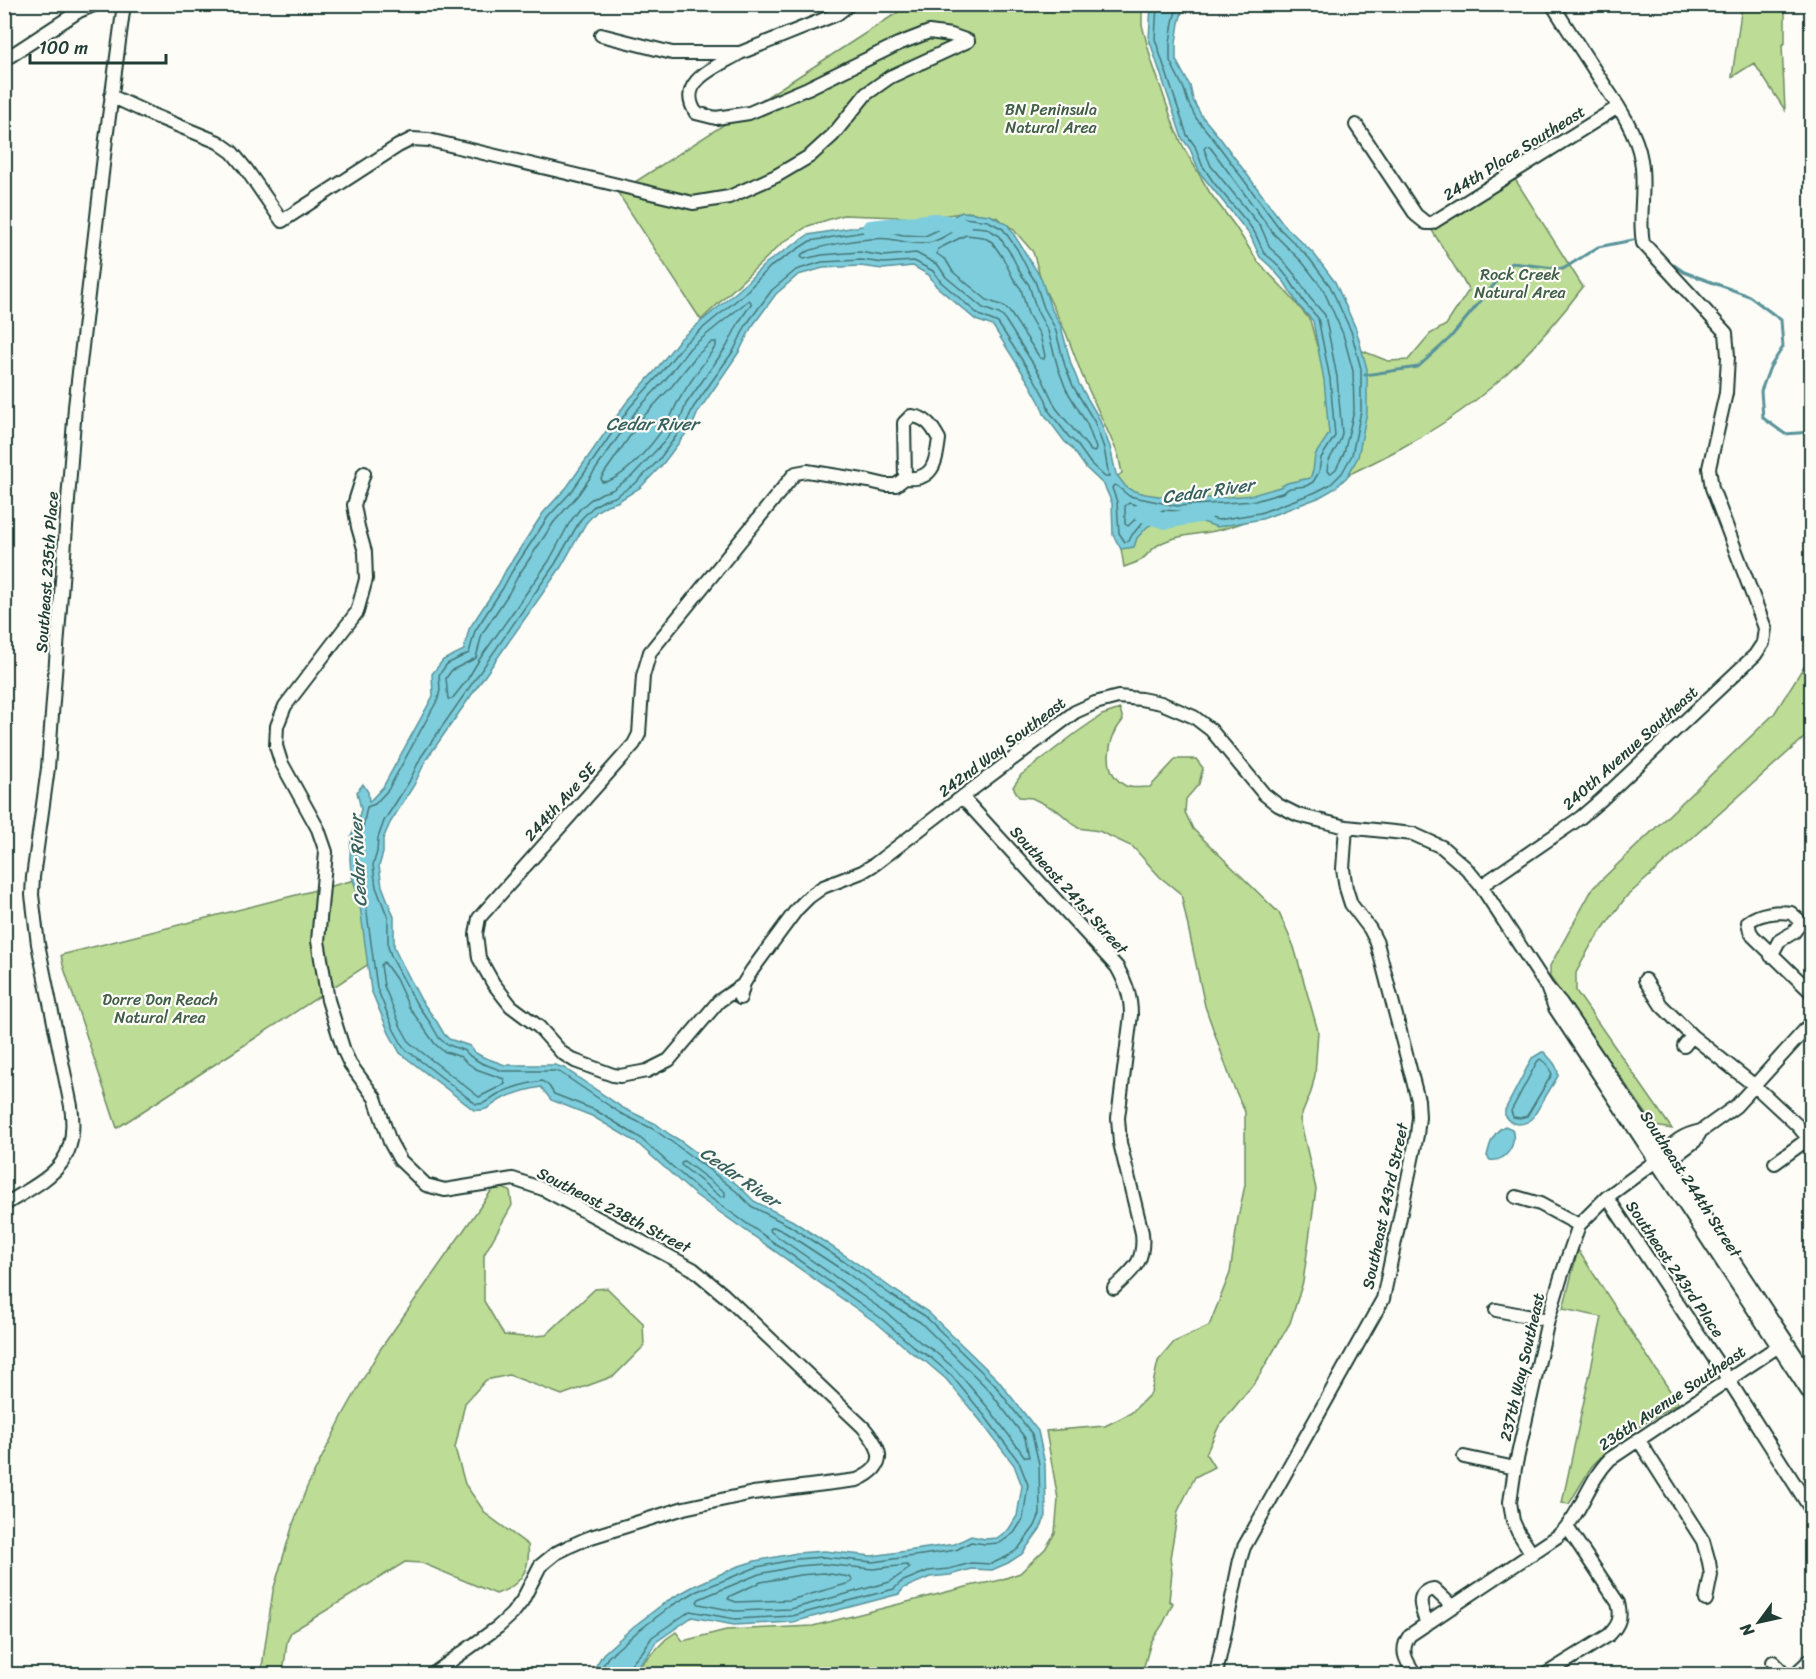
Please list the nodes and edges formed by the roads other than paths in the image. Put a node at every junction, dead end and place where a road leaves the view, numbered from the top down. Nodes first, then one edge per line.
1 (96, 4) edge
2 (124, 4) edge
3 (850, 4) edge
4 (1552, 4) edge
5 (601, 35) dead end
6 (740, 53) junction
7 (4, 60) edge
8 (111, 96) junction
9 (1618, 106) junction
10 (1356, 125) dead end
11 (364, 473) dead end
12 (905, 478) junction
13 (962, 796) junction
14 (1346, 827) junction
15 (1425, 838) joint
16 (1481, 886) junction
17 (1771, 956) dead end
18 (1645, 981) dead end
19 (743, 985) junction
20 (1812, 993) edge
21 (740, 998) dead end
22 (1812, 1022) edge
23 (1755, 1086) junction
24 (1810, 1141) edge
25 (1661, 1158) junction
26 (1775, 1163) dead end
27 (1516, 1197) dead end
28 (1607, 1197) junction
29 (4, 1205) edge
30 (1579, 1225) junction
31 (1114, 1288) dead end
32 (1496, 1310) dead end
33 (1548, 1320) junction
34 (1782, 1344) junction
35 (1728, 1379) junction
36 (1812, 1380) edge
37 (1812, 1398) edge
38 (1638, 1439) junction
39 (1464, 1457) dead end
40 (1515, 1468) junction
41 (1812, 1511) edge
42 (1568, 1527) junction
43 (1532, 1554) junction
44 (1706, 1600) dead end
45 (1453, 1607) junction
46 (1427, 1624) junction
47 (1812, 1658) edge
48 (1773, 1662) dead end
49 (433, 1674) edge
50 (1216, 1674) edge
51 (1415, 1674) edge
52 (1546, 1674) edge
53 (1785, 1674) edge
54 (1796, 1674) edge

1 - 7 street
2 - 8 street, Southeast 235th Place
3 - 6 street
4 - 9 street
5 - 6 street
6 - 8 street
8 - 29 street, Southeast 235th Place
9 - 10 street, 244th Place Southeast
9 - 16 street, 240th Avenue Southeast
11 - 49 street, Southeast 238th Street
12 - 12 street, 244th Ave SE
12 - 19 street, 244th Ave SE
13 - 14 street, 242nd Way Southeast
13 - 19 street, 242nd Way Southeast
13 - 31 street, Southeast 241st Street
14 - 15 street, 242nd Way Southeast
14 - 50 street, Southeast 243rd Street
15 - 16 street, Southeast 244th Street
16 - 25 street, Southeast 244th Street
17 - 20 street
18 - 23 street
19 - 21 street, 242nd Way Southeast
22 - 23 street, 237th Way Southeast
23 - 24 street
23 - 25 street, 237th Way Southeast
24 - 26 street
25 - 28 street, 237th Way Southeast
25 - 34 street, Southeast 244th Street
27 - 30 street
28 - 30 street, 237th Way Southeast
28 - 35 street, Southeast 243rd Place
30 - 33 street, 237th Way Southeast
32 - 33 street
33 - 40 street, 237th Way Southeast
34 - 35 street, 236th Avenue Southeast
34 - 36 street, Southeast 244th Street
34 - 37 street, Southeast 244th Street
35 - 38 street, 236th Avenue Southeast
35 - 41 street, Southeast 243rd Place
38 - 42 street, 236th Avenue Southeast
38 - 44 street
39 - 40 street
40 - 43 street, 237th Way Southeast
42 - 43 street, 236th Avenue Southeast
42 - 52 street
43 - 45 street, 236th Avenue Southeast
45 - 46 street, 236th Avenue Southeast
45 - 46 street
46 - 51 street, 236th Avenue Southeast
47 - 54 street
48 - 53 street

